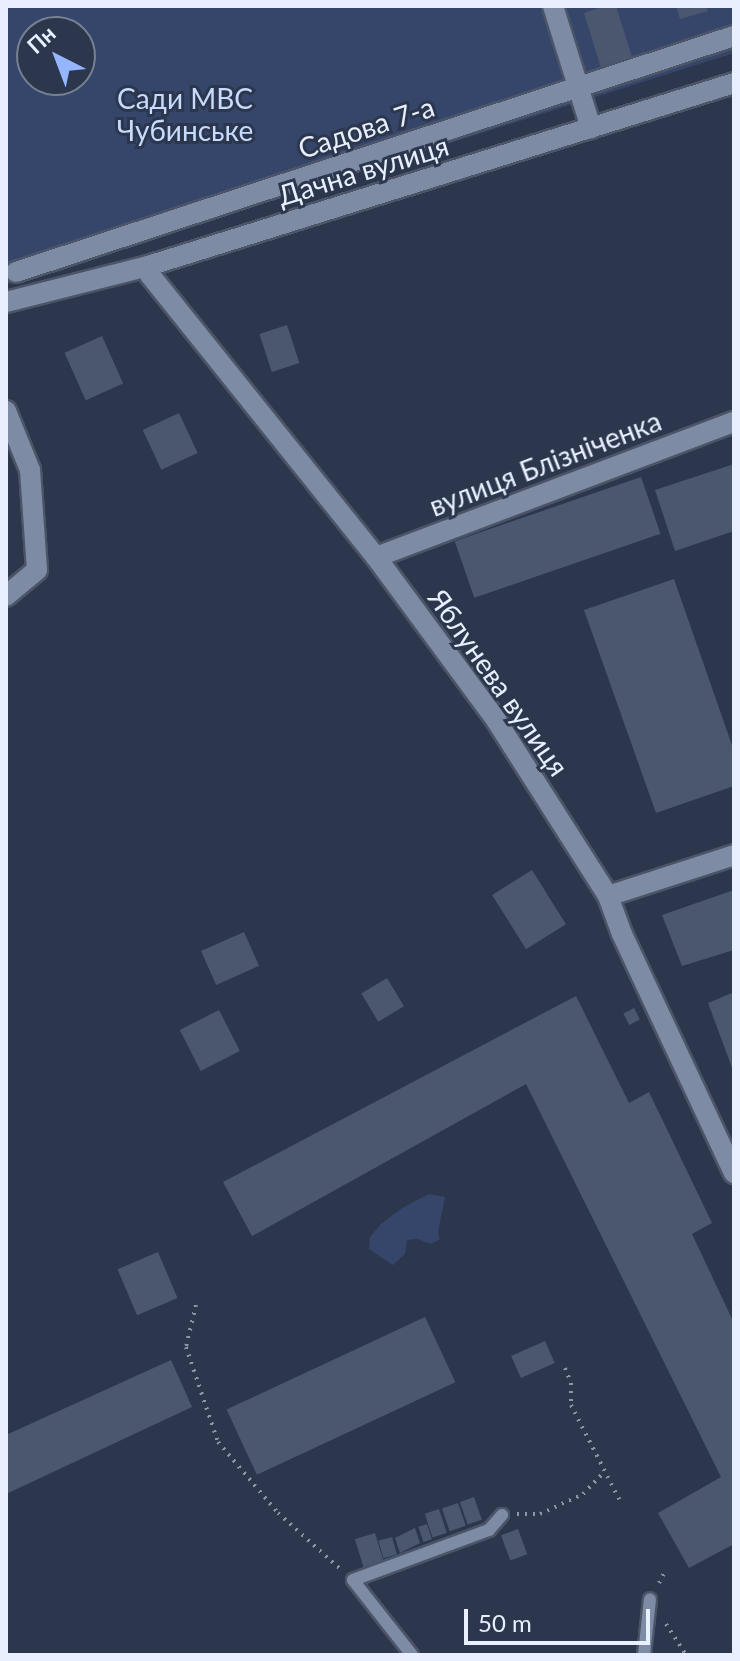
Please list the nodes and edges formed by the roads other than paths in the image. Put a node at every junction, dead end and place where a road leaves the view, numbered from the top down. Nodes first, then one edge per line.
1 (553, 6) edge
2 (734, 36) edge
3 (734, 83) edge
4 (579, 86) junction
5 (591, 128) junction
6 (148, 266) junction
7 (16, 272) dead end
8 (6, 302) edge
9 (6, 411) edge
10 (734, 422) edge
11 (376, 557) junction
12 (6, 596) edge
13 (734, 855) edge
14 (608, 896) junction
15 (734, 1173) edge
16 (502, 1515) road end
17 (650, 1599) dead end
18 (412, 1655) edge
19 (644, 1655) edge

1 - 4 street
2 - 4 street, Садова 7-а
3 - 5 street, Дачна вулиця
4 - 5 street
4 - 7 street, Садова 7-а
5 - 6 street, Дачна вулиця
6 - 8 street, Дачна вулиця
6 - 11 street, Яблунева вулиця
9 - 12 street
10 - 11 street, вулиця Блізніченка
11 - 14 street, Яблунева вулиця
13 - 14 street
14 - 15 street, Яблунева вулиця
16 - 18 lane
17 - 19 lane

